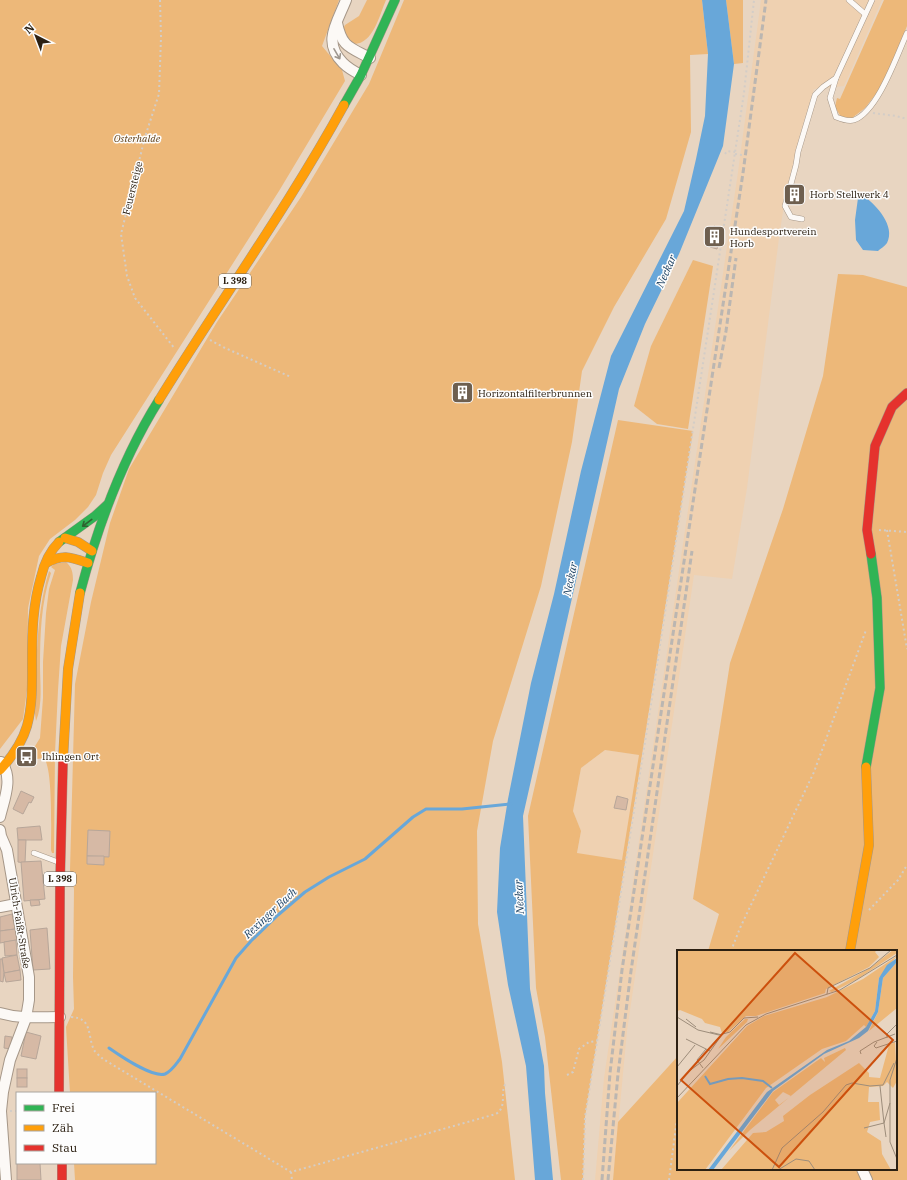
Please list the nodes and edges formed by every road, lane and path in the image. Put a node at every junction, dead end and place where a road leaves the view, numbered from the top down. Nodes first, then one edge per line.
1 (160, 0) edge
2 (346, 0) edge
3 (395, 0) edge
4 (754, 0) edge
5 (849, 0) edge
6 (872, 0) edge
7 (865, 14) junction
8 (337, 22) junction
9 (907, 33) edge
10 (370, 58) junction
11 (361, 76) junction
12 (836, 78) junction
13 (864, 112) junction
14 (907, 119) edge
15 (735, 153) junction
16 (725, 154) dead end
17 (742, 155) dead end
18 (802, 219) dead end
19 (200, 334) junction
20 (184, 359) junction
21 (291, 377) dead end
22 (907, 393) edge
23 (107, 505) junction
24 (867, 530) junction
25 (887, 530) junction
26 (907, 532) edge
27 (65, 538) junction
28 (92, 551) junction
29 (46, 563) junction
30 (88, 563) junction
31 (866, 627) dead end
32 (907, 649) edge
33 (2, 765) edge
34 (0, 817) edge
35 (0, 830) edge
36 (34, 852) dead end
37 (61, 863) junction
38 (907, 865) edge
39 (16, 904) junction
40 (0, 907) edge
41 (854, 926) junction
42 (731, 950) edge
43 (850, 950) edge
44 (0, 1013) edge
45 (60, 1017) junction
46 (26, 1018) junction
47 (597, 1041) junction
48 (567, 1075) dead end
49 (506, 1083) dead end
50 (59, 1092) edge
51 (677, 1119) edge
52 (62, 1164) edge
53 (862, 1170) edge
54 (291, 1172) junction
55 (6, 1180) edge
56 (62, 1180) edge
57 (292, 1180) edge
58 (584, 1180) edge
59 (669, 1180) edge
60 (867, 1180) edge

1 - 20 path, Feuersteige
2 - 8 street
3 - 10 main road, L 398
4 - 15 path
5 - 7 lane
6 - 7 lane
7 - 12 lane
8 - 10 street
8 -> 11 street
9 - 13 lane
10 - 11 main road, L 398
11 - 19 main road, L 398
12 - 13 lane
12 - 18 lane
13 - 14 path
15 - 16 path
15 - 17 path
15 - 47 path
19 - 20 main road, L 398
19 - 21 path
20 - 23 main road, L 398
22 - 24 main road
23 -> 27 main road
23 - 28 main road, L 398
24 - 25 path
24 - 41 main road
25 - 26 path
25 - 32 path
27 - 28 main road
27 - 29 main road
28 - 30 main road, L 398
29 - 30 main road
29 - 33 main road
30 - 37 main road, L 398
31 - 42 path
33 - 34 street
35 - 39 street, Ulrich-Faißt-Straße
36 - 37 lane
37 - 45 main road, L 398
38 - 41 path
39 - 40 street
39 - 46 street, Ulrich-Faißt-Straße
41 - 43 main road
44 - 46 street
45 - 46 street
45 - 50 main road, L 398
45 - 54 path
46 - 55 street, Ulrich-Faißt-Straße
47 - 48 path
47 - 58 path
49 - 54 path
51 - 59 path
52 - 56 main road
53 - 60 street
54 - 57 path

